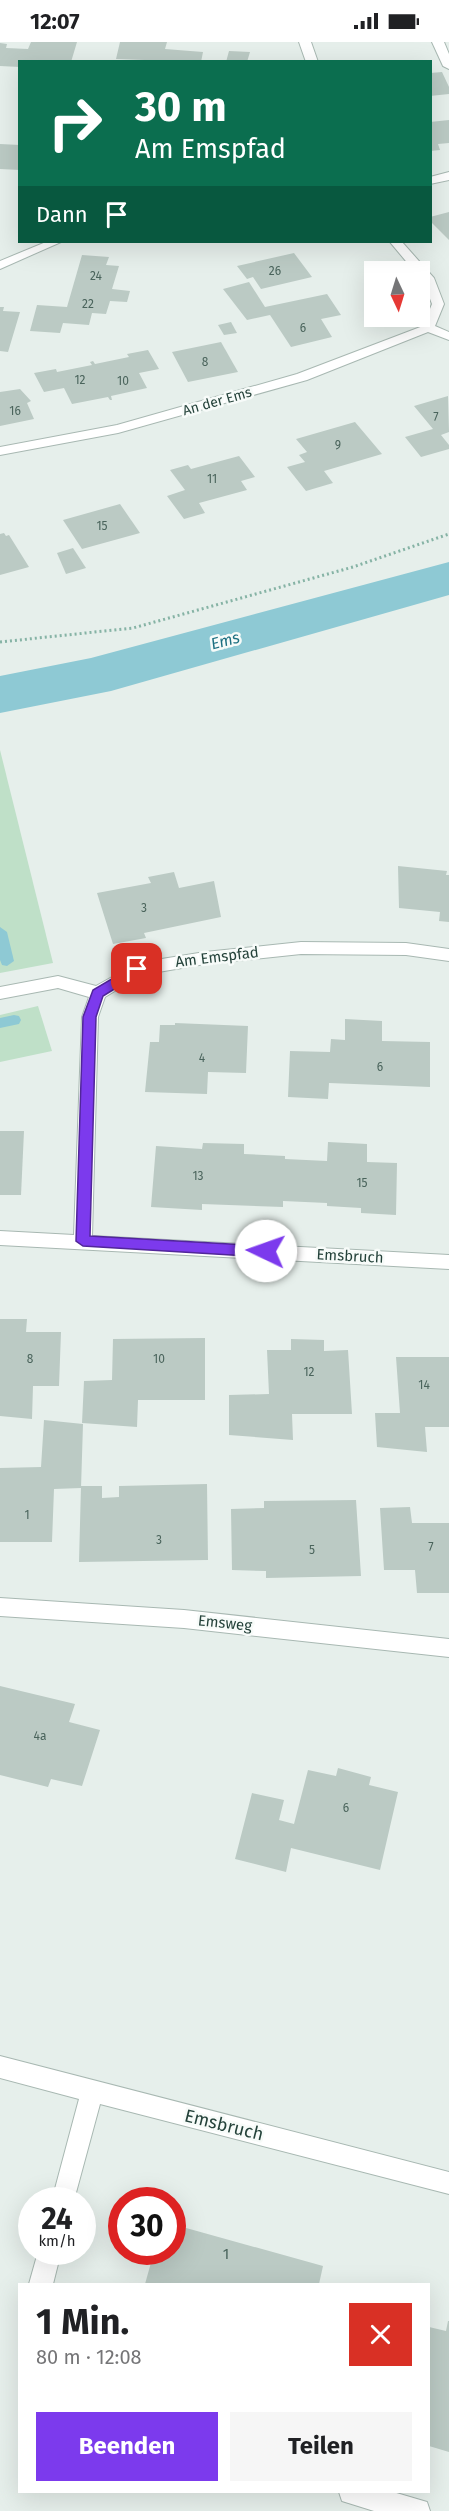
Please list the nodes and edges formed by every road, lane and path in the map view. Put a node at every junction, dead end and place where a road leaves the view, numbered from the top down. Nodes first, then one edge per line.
1 (304, 42) edge
2 (438, 42) edge
3 (311, 60) edge
4 (449, 66) edge
5 (449, 176) edge
6 (432, 180) edge
7 (52, 243) edge
8 (397, 243) edge
9 (0, 264) edge
10 (428, 328) junction
11 (449, 336) edge
12 (0, 451) edge
13 (449, 534) edge
14 (0, 642) edge
15 (449, 955) edge
16 (0, 993) edge
17 (98, 993) junction
18 (0, 1238) edge
19 (83, 1241) junction
20 (449, 1262) edge
21 (0, 1607) edge
22 (449, 1648) edge
23 (0, 2067) edge
24 (92, 2091) junction
25 (449, 2183) edge
26 (66, 2187) edge
27 (46, 2265) edge
28 (41, 2283) edge
29 (355, 2493) edge
30 (418, 2511) edge

1 - 3 street
2 - 4 street
5 - 6 street
7 - 9 street
8 - 10 street
10 - 11 street
10 - 12 street, An der Ems
13 - 14 path
15 - 17 street, Am Emspfad
16 - 17 street
17 - 19 street
18 - 19 street, Emsbruch
19 - 20 street, Emsbruch
21 - 22 street, Emsweg
23 - 24 street, Emsbruch
24 - 25 street, Emsbruch
24 - 26 street
27 - 28 street
29 - 30 street

